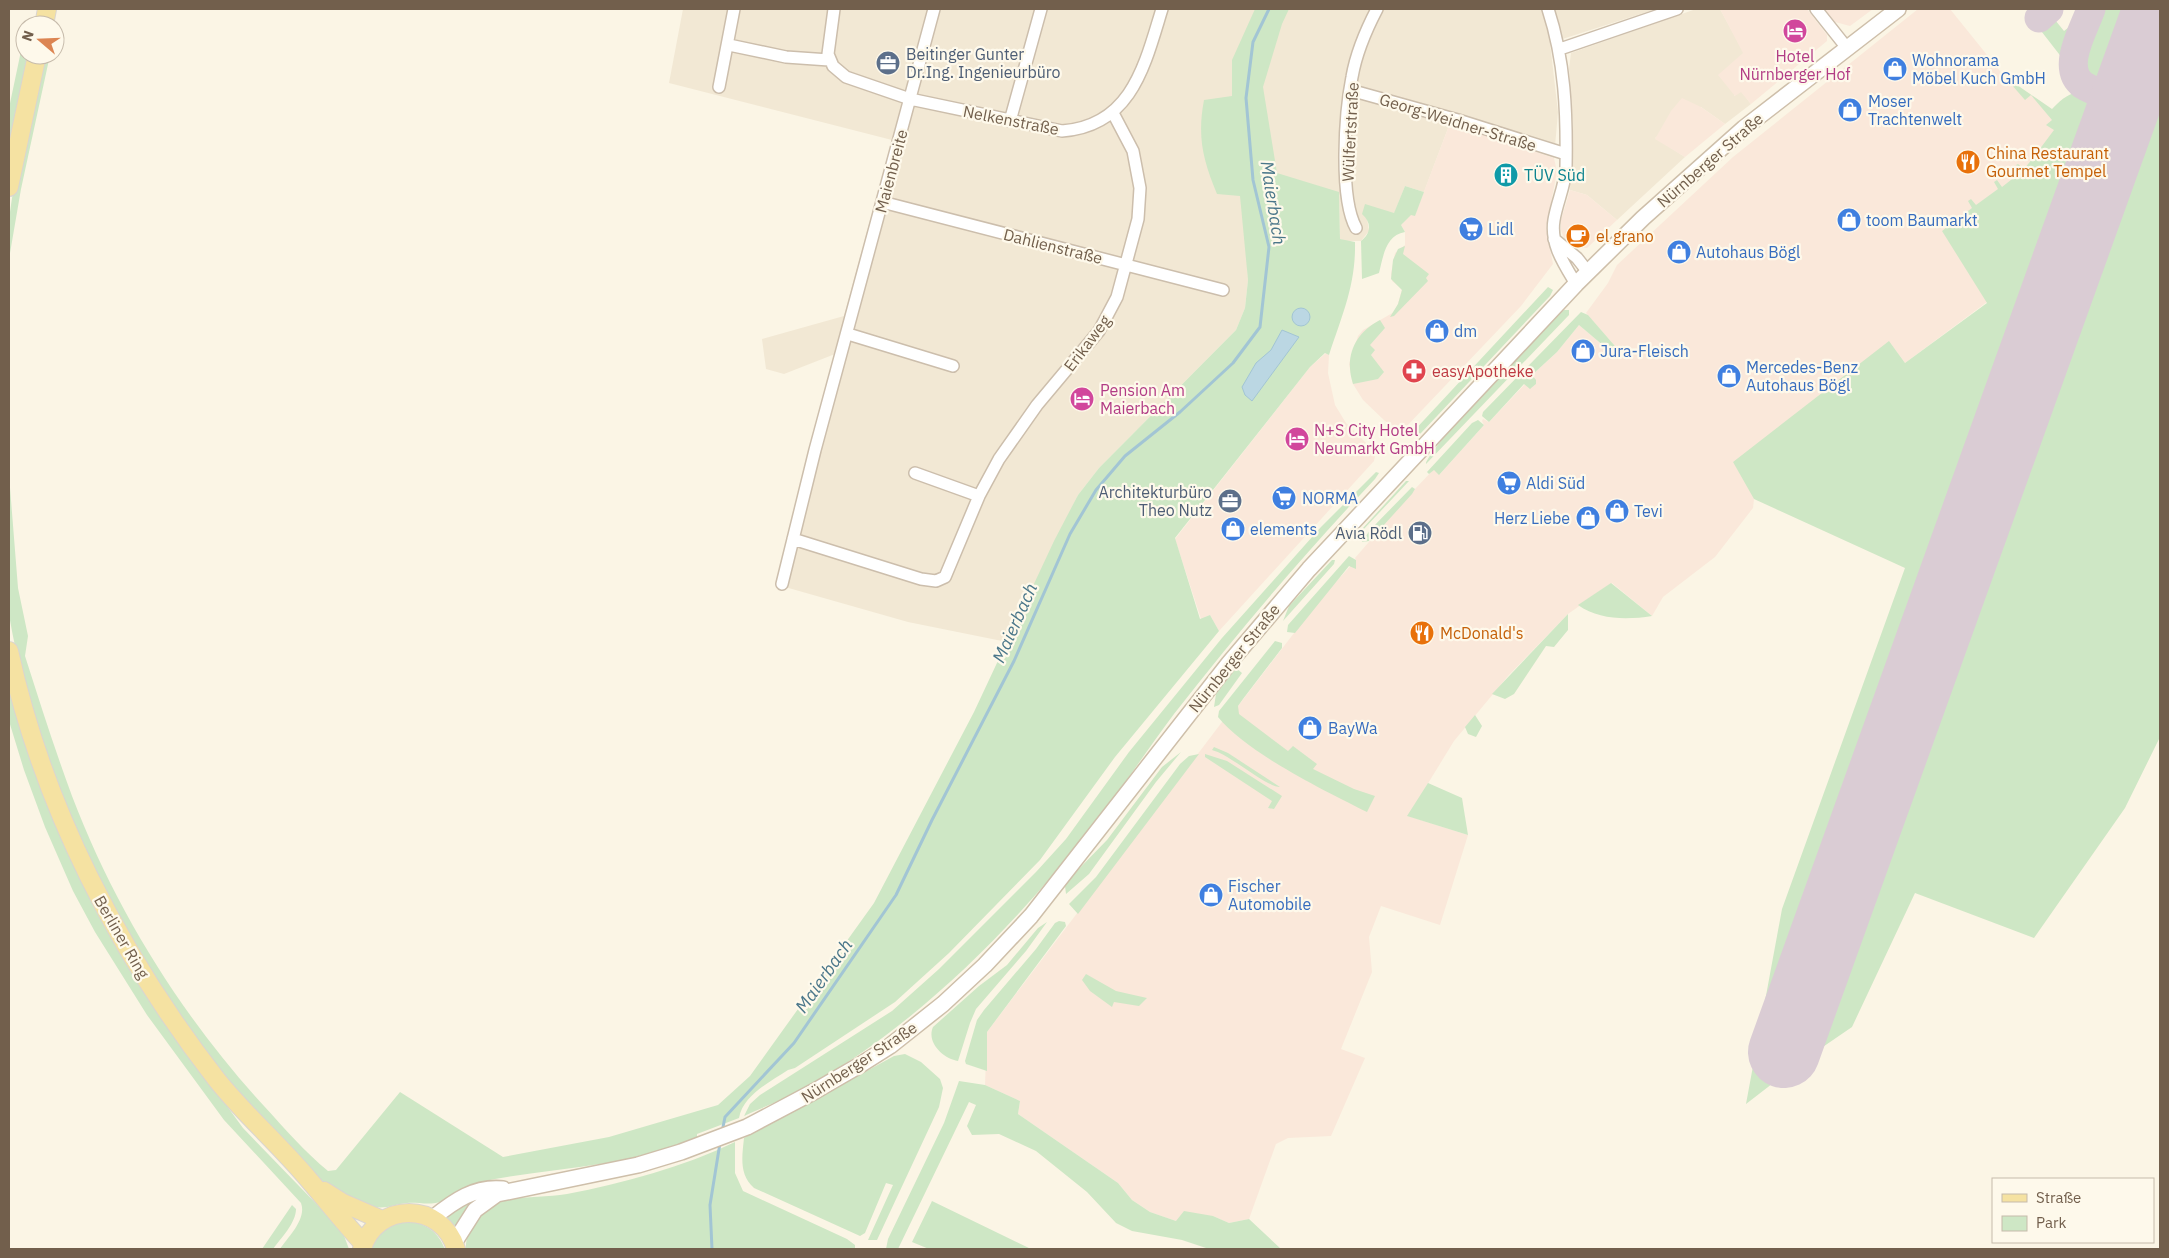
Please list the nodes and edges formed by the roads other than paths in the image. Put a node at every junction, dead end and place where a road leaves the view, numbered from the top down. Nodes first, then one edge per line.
1 (734, 9) edge
2 (834, 9) edge
3 (934, 9) edge
4 (1041, 9) edge
5 (1162, 9) edge
6 (1377, 9) edge
7 (1548, 9) edge
8 (1677, 9) edge
9 (1816, 9) edge
10 (1898, 9) edge
11 (729, 45) junction
12 (1847, 48) junction
13 (1560, 49) junction
14 (830, 60) junction
15 (35, 65) edge
16 (719, 87) dead end
17 (1350, 90) junction
18 (910, 99) junction
19 (1113, 113) junction
20 (1010, 121) junction
21 (1566, 154) junction
22 (9, 187) edge
23 (882, 202) junction
24 (1356, 228) dead end
25 (1554, 239) junction
26 (1126, 265) junction
27 (1588, 272) junction
28 (1576, 284) junction
29 (1223, 290) dead end
30 (848, 334) junction
31 (953, 366) dead end
32 (915, 473) dead end
33 (979, 496) junction
34 (793, 539) junction
35 (782, 584) dead end
36 (9, 651) edge
37 (310, 1180) junction
38 (509, 1190) junction
39 (433, 1218) junction
40 (382, 1220) junction
41 (362, 1246) edge
42 (455, 1246) edge

1 - 11 street
2 - 14 street
3 - 18 street, Maienbreite
4 - 20 street
5 - 19 street, Nelkenstraße
6 - 17 street, Wülfertstraße
7 - 13 street
8 - 13 street
9 - 12 street
10 - 12 main road, Nürnberger Straße
11 - 14 street
11 - 16 street
12 - 27 main road, Nürnberger Straße
13 - 21 street
14 - 18 street, Nelkenstraße
15 - 22 main road
17 - 21 street, Georg-Weidner-Straße
17 - 24 street, Wülfertstraße
18 - 20 street, Nelkenstraße
18 - 23 street, Maienbreite
19 - 20 street, Nelkenstraße
19 - 26 street, Erikaweg
21 - 25 street
23 - 26 street, Dahlienstraße
23 - 30 street, Maienbreite
25 - 27 street
25 - 28 street
26 - 29 street, Dahlienstraße
26 - 33 street, Erikaweg
27 - 28 main road, Nürnberger Straße
28 - 38 main road, Nürnberger Straße
30 - 31 street
30 - 34 street, Maienbreite
32 - 33 street
33 - 34 street, Erikaweg
34 - 35 street, Maienbreite
36 - 37 main road, Berliner Ring
37 - 40 main road, Berliner Ring
37 - 41 main road, Berliner Ring
38 - 39 main road, Nürnberger Straße
38 - 42 main road, Nürnberger Straße
39 - 40 main road
39 - 42 main road
40 - 41 main road, Berliner Ring

